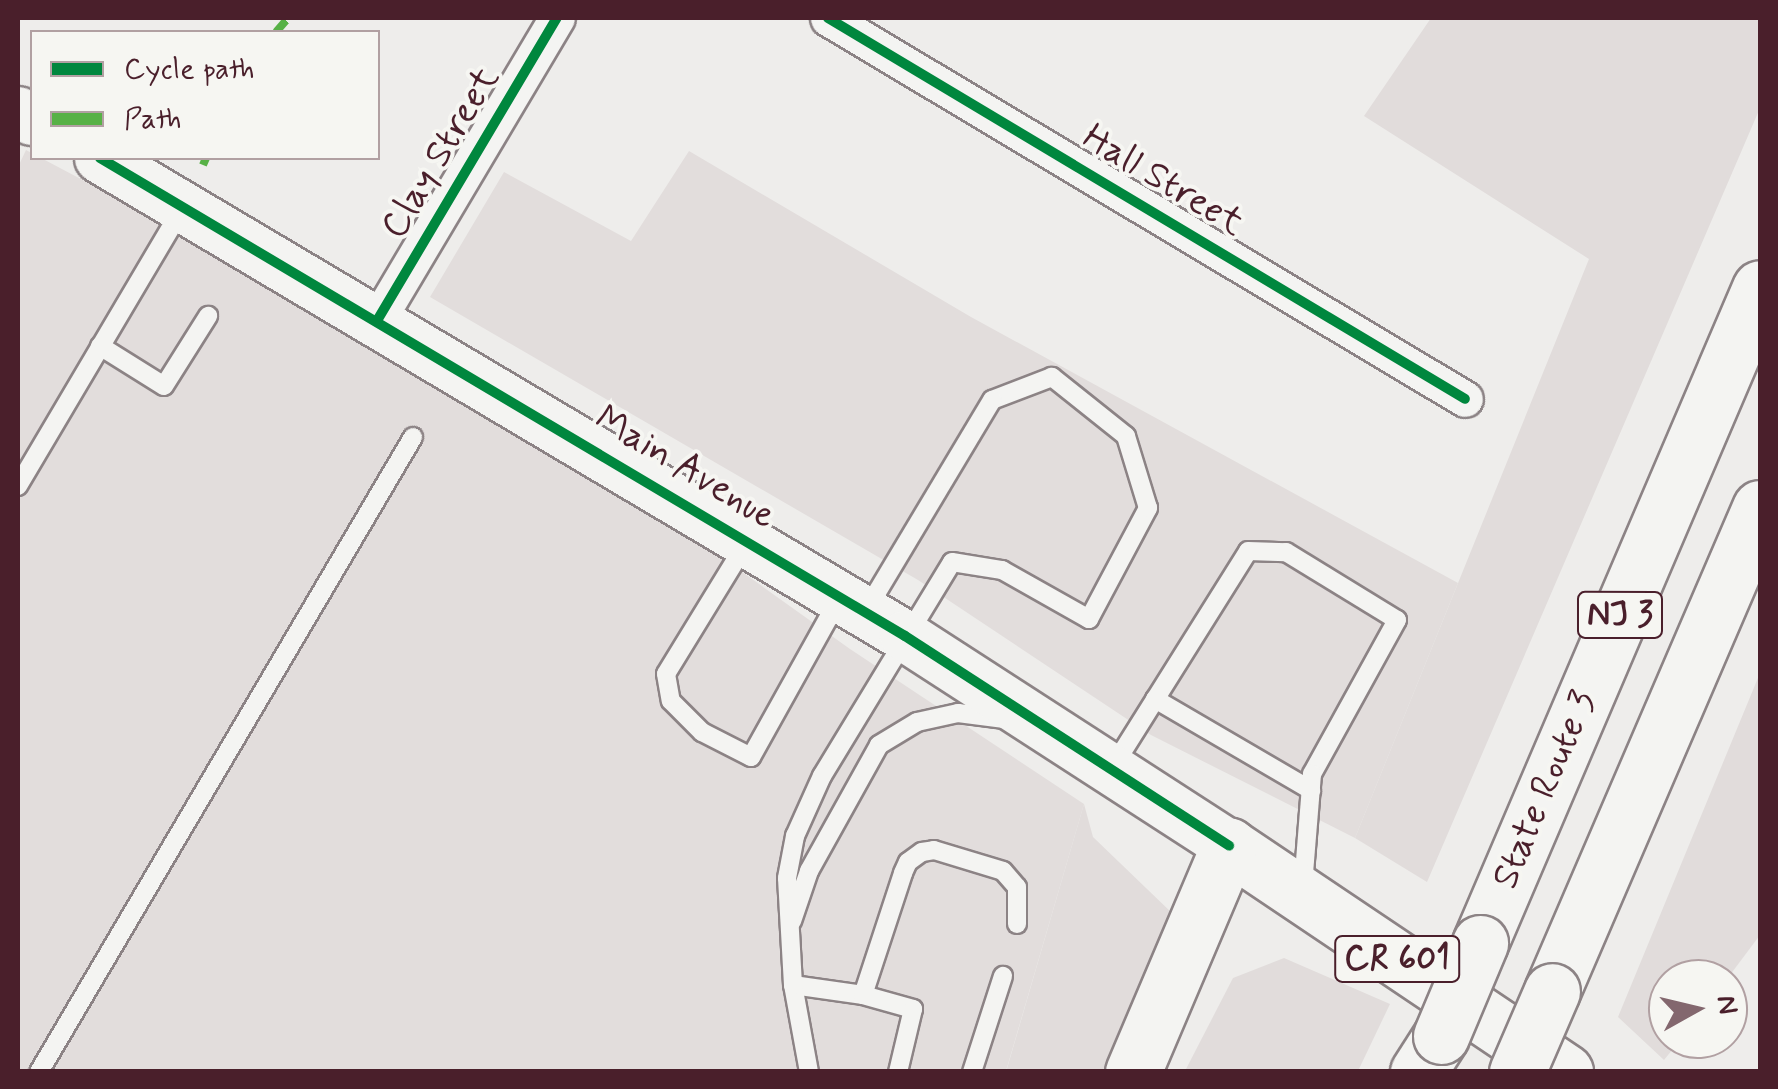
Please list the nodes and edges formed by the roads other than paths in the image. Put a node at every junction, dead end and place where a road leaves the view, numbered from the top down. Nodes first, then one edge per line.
1 (556, 18) edge
2 (828, 18) edge
3 (104, 160) edge
4 (184, 204) junction
5 (1760, 288) edge
6 (208, 316) dead end
7 (378, 319) junction
8 (100, 346) junction
9 (1465, 399) dead end
10 (413, 437) dead end
11 (18, 486) edge
12 (1760, 508) edge
13 (748, 541) junction
14 (870, 615) junction
15 (1155, 698) junction
16 (1093, 758) junction
17 (1311, 790) junction
18 (1229, 846) junction
19 (1302, 895) junction
20 (1017, 924) dead end
21 (788, 931) junction
22 (1003, 976) dead end
23 (792, 985) junction
24 (863, 995) junction
25 (1428, 1060) edge
26 (39, 1072) edge
27 (809, 1072) edge
28 (898, 1072) edge
29 (972, 1072) edge
30 (1133, 1072) edge
31 (1518, 1072) edge
32 (1564, 1072) edge

1 - 7 street, Clay Street
2 - 9 street, Hall Street
3 - 4 street, Main Avenue / CR 601
4 - 7 street, Main Avenue / CR 601
4 - 8 lane
5 - 25 main road, State Route 3 / NJ 3, bridge
6 - 8 lane
7 - 13 street, Main Avenue / CR 601
8 - 11 lane
10 - 26 lane
12 - 31 main road, NJ 3, bridge
13 - 14 street, Main Avenue / CR 601
13 - 14 lane
14 - 14 lane
14 - 16 street, Main Avenue / CR 601
14 - 21 lane
15 - 16 lane
15 - 17 lane
15 - 17 lane
16 - 18 street, Main Avenue / CR 601
16 - 21 lane
17 - 19 lane
18 - 19 main road, Main Avenue / CR 601
18 - 30 main road
19 - 32 main road, Main Avenue / CR 601
20 - 24 lane
21 - 23 lane
22 - 29 lane
23 - 24 lane
23 - 27 lane
24 - 28 lane

